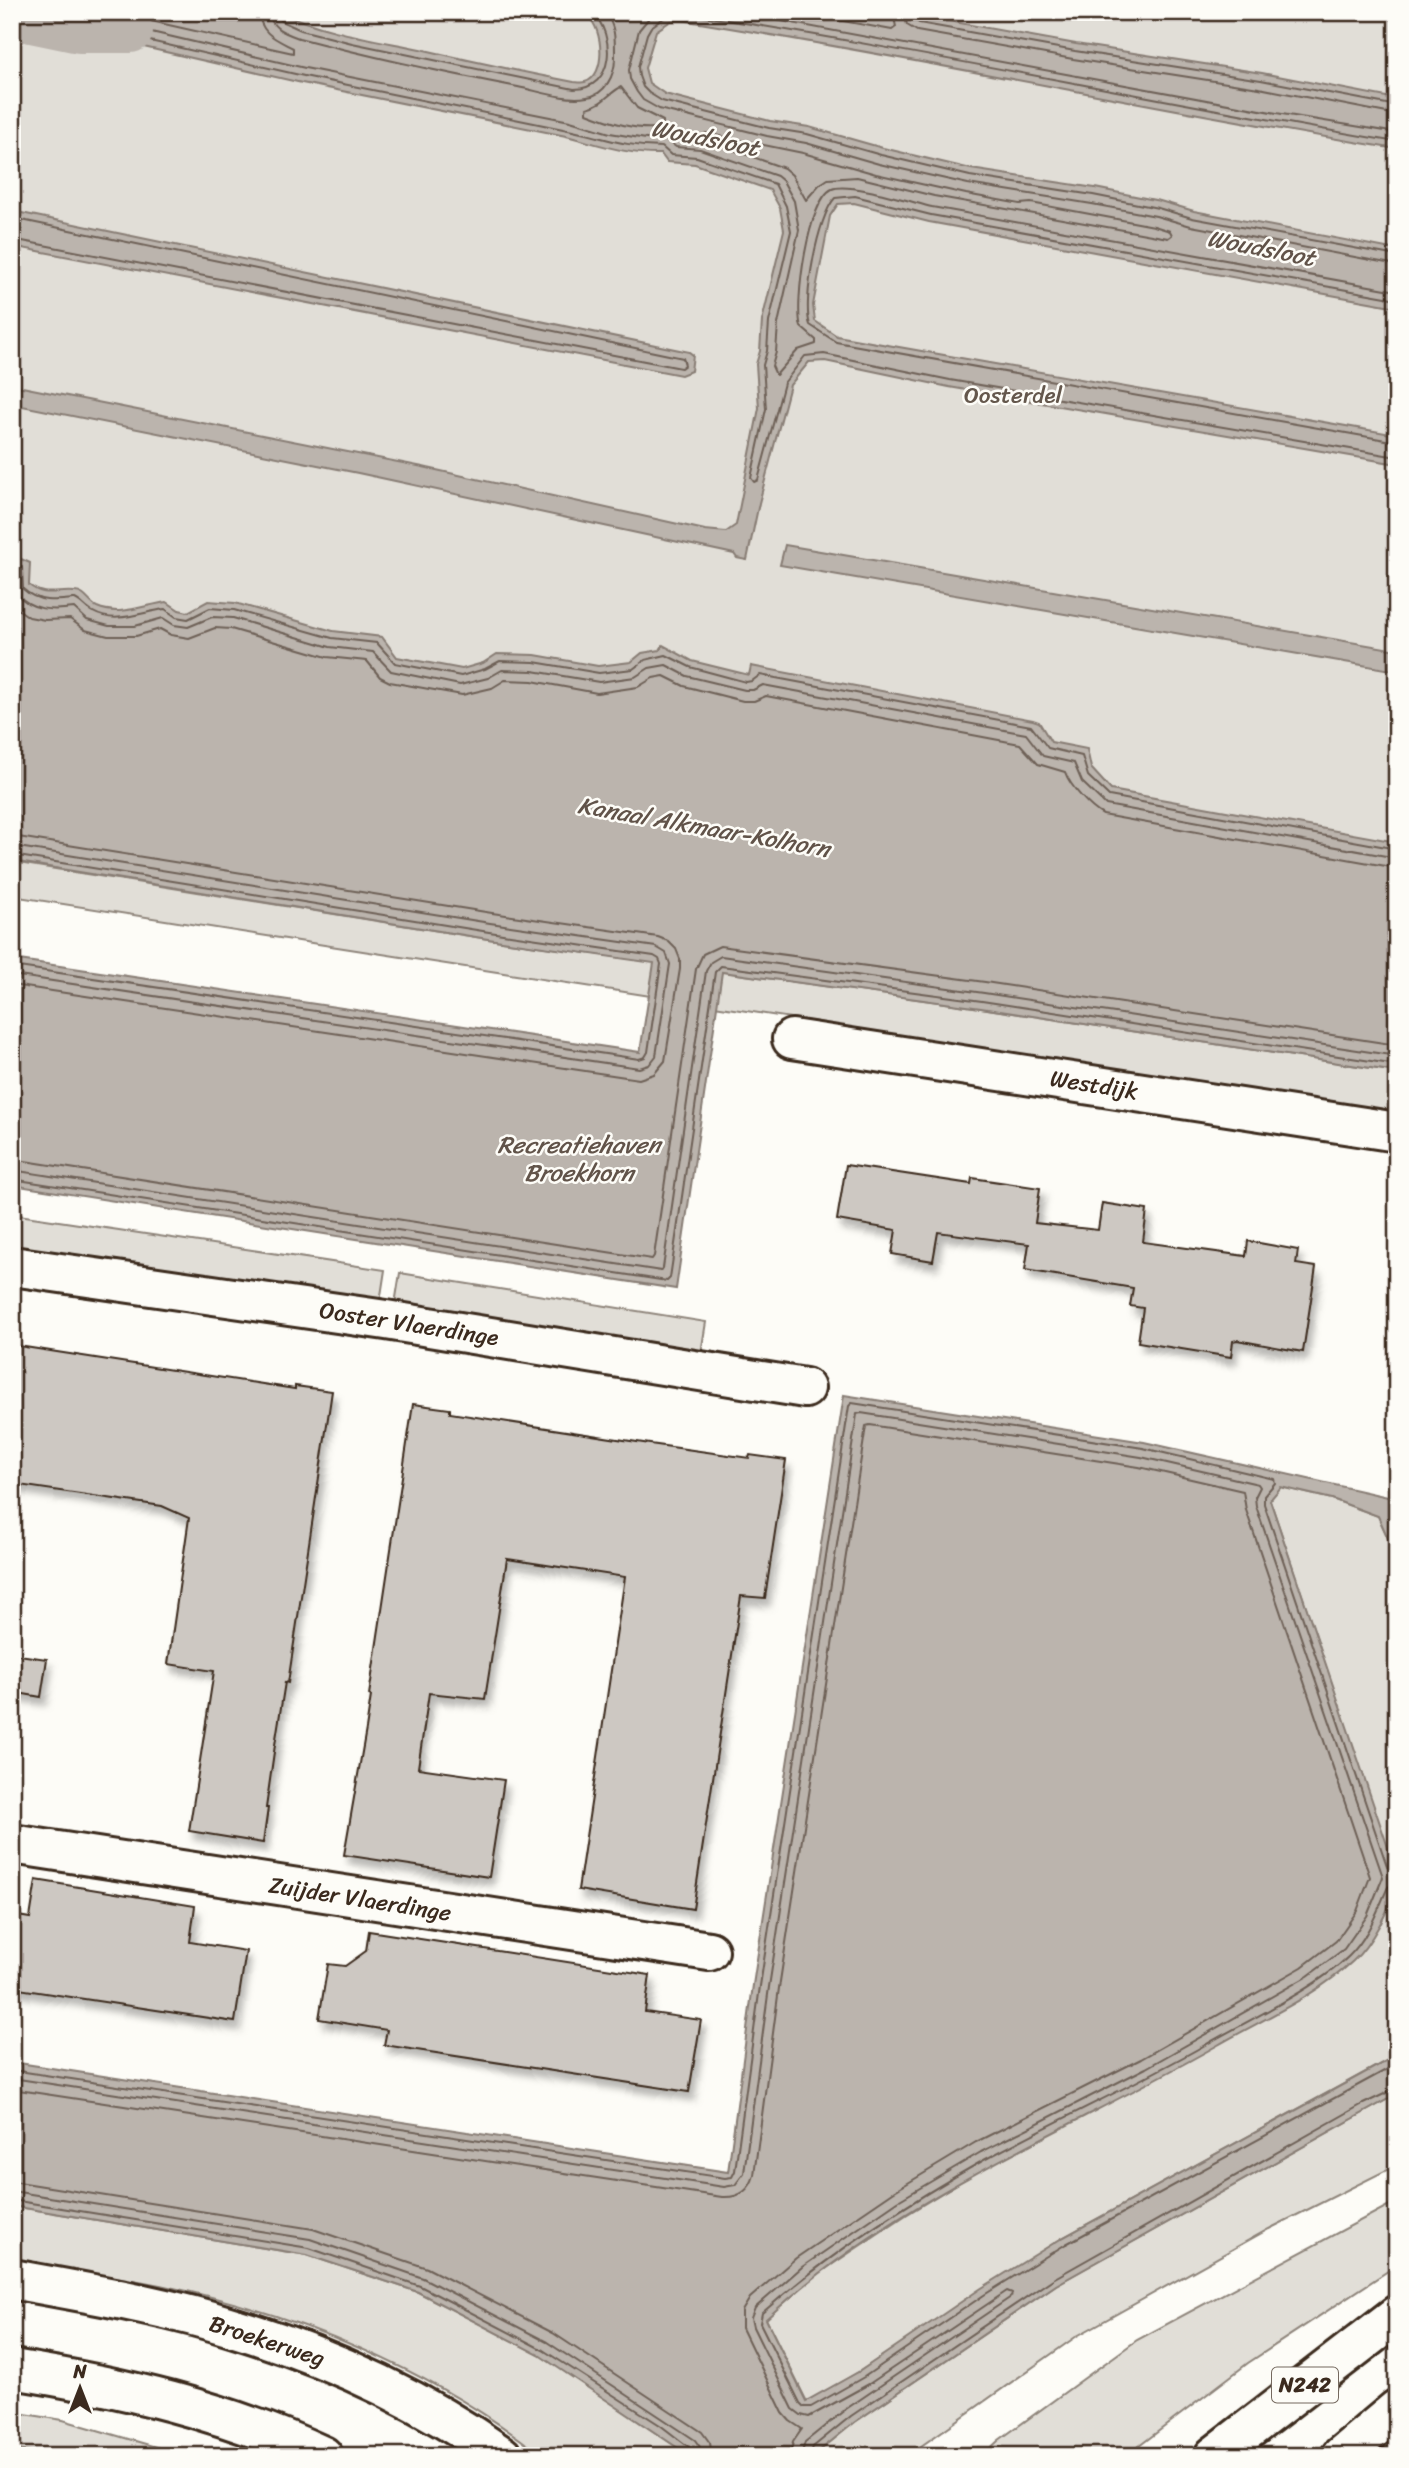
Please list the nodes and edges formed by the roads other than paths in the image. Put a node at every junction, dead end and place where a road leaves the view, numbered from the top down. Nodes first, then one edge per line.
1 (792, 1039) dead end
2 (1397, 1132) edge
3 (12, 1266) edge
4 (804, 1388) dead end
5 (12, 1844) edge
6 (709, 1951) dead end
7 (12, 2279) edge
8 (1397, 2315) edge
9 (12, 2369) edge
10 (1397, 2409) edge
11 (323, 2456) edge
12 (502, 2456) edge
13 (1214, 2456) edge
14 (1341, 2456) edge

1 - 2 street, Westdijk
3 - 4 street, Ooster Vlaerdinge
5 - 6 street, Zuijder Vlaerdinge
7 - 12 street, Broekerweg
8 - 13 street, N242
9 - 11 street
10 - 14 street

